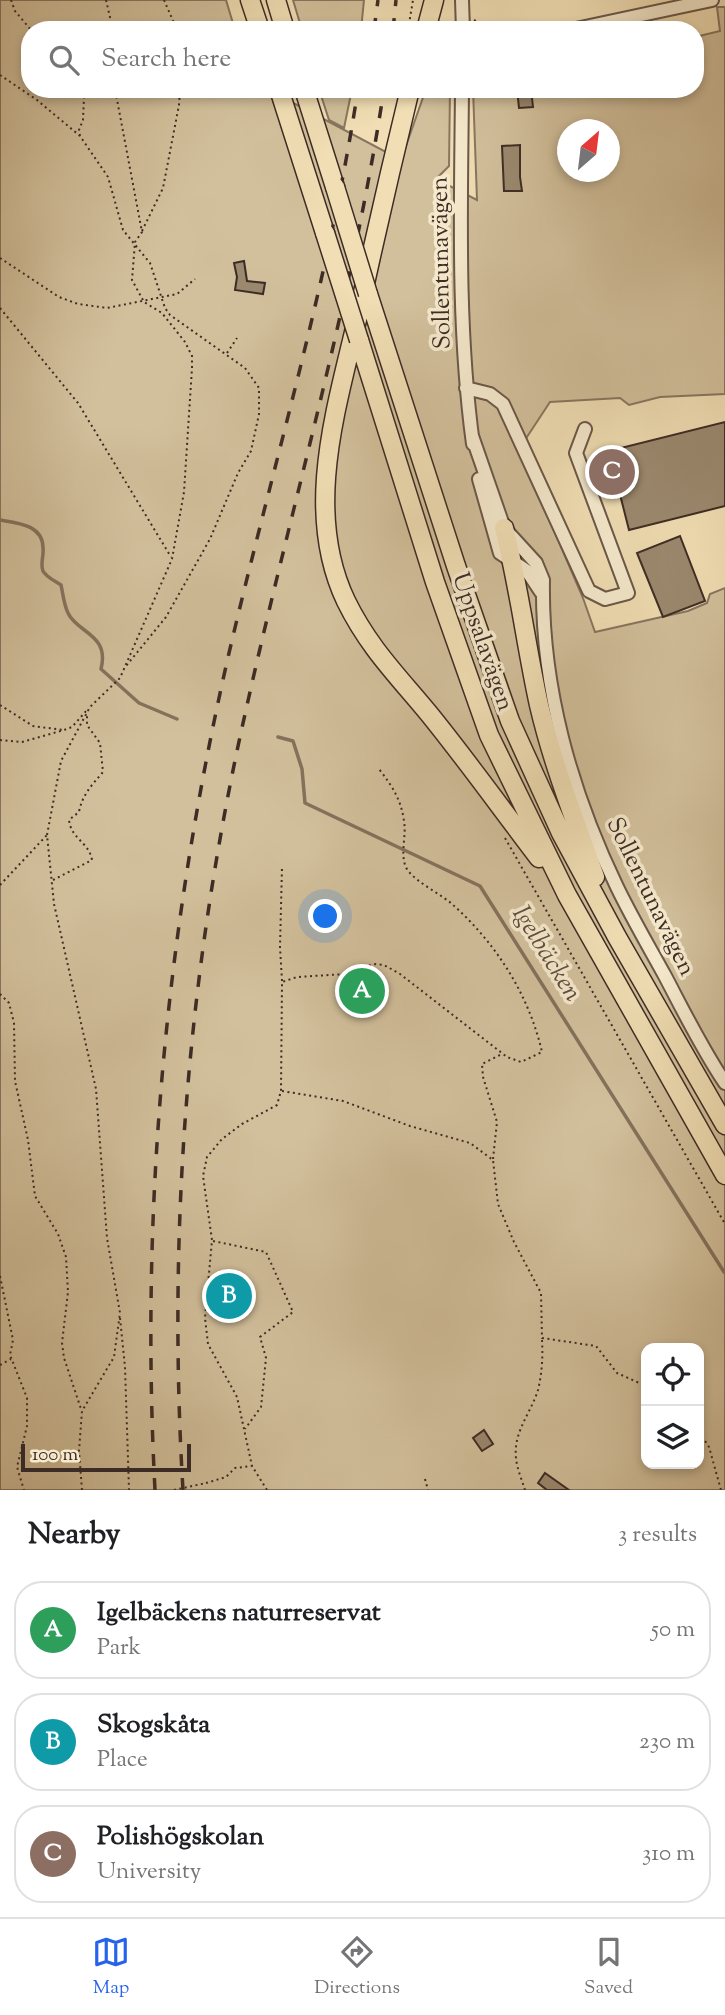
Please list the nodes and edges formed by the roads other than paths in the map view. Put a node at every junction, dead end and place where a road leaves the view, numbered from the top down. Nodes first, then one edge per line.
1 (250, 0) edge
2 (276, 0) edge
3 (434, 0) edge
4 (462, 0) edge
5 (712, 0) edge
6 (257, 21) edge
7 (282, 21) edge
8 (428, 21) edge
9 (463, 21) edge
10 (613, 21) edge
11 (282, 98) edge
12 (307, 98) edge
13 (408, 98) edge
14 (462, 98) edge
15 (466, 388) junction
16 (585, 429) dead end
17 (472, 436) junction
18 (504, 528) junction
19 (513, 563) junction
20 (543, 596) junction
21 (567, 895) junction
22 (617, 937) junction
23 (725, 1083) edge
24 (725, 1125) edge
25 (725, 1175) edge

1 - 6 highway
2 - 7 highway
3 - 8 highway
4 - 9 street
5 - 10 street
11 - 21 highway, Uppsalavägen, bridge
12 - 22 highway, Uppsalavägen, bridge
13 - 21 highway
14 - 15 street, Sollentunavägen
15 - 16 street
15 - 17 street, Sollentunavägen
17 - 18 street, Sollentunavägen
17 - 19 street, Sollentunavägen
18 - 19 highway
18 - 20 street, Sollentunavägen
19 - 20 street, Sollentunavägen
19 - 22 highway
20 - 23 street, Sollentunavägen
21 - 25 highway, Uppsalavägen
22 - 24 highway, Uppsalavägen

